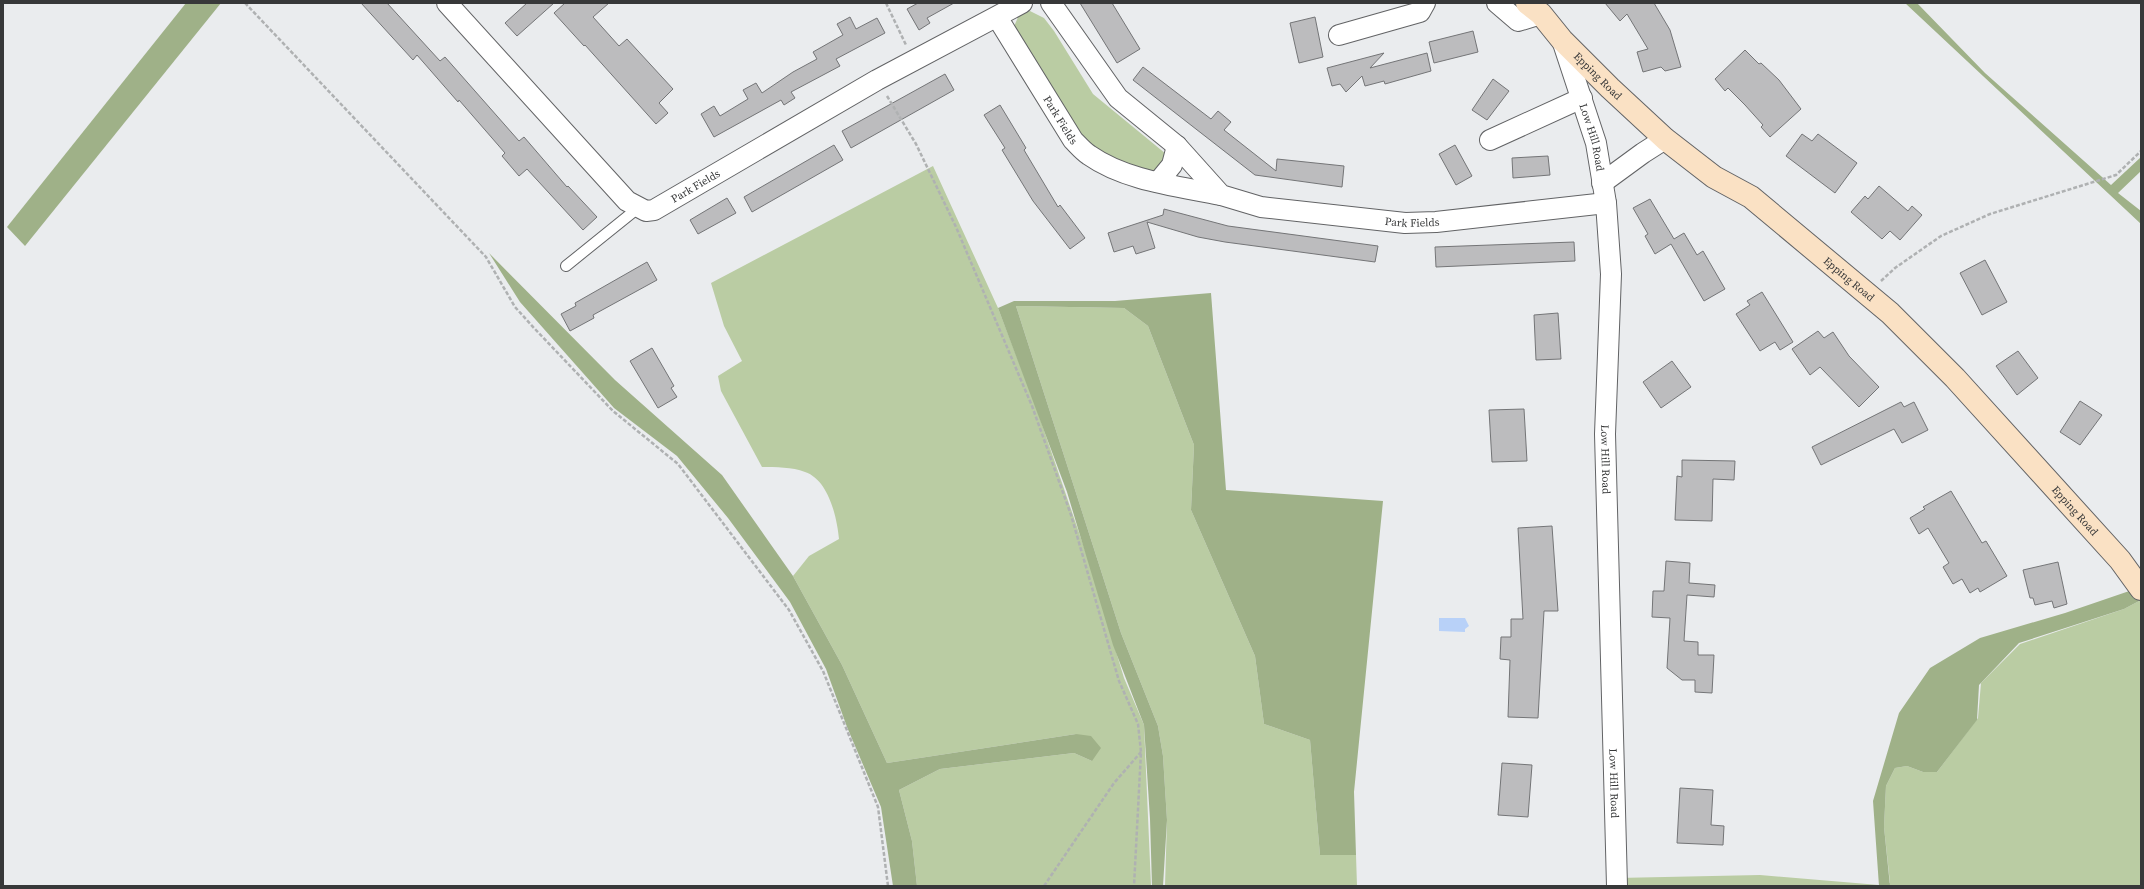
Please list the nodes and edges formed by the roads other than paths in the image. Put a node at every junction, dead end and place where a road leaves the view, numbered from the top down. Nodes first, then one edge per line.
1 (447, 3) edge
2 (1022, 3) edge
3 (1051, 3) edge
4 (1425, 3) edge
5 (1497, 3) edge
6 (1534, 9) edge
7 (997, 17) junction
8 (1339, 35) dead end
9 (1562, 40) junction
10 (1582, 98) junction
11 (1665, 139) junction
12 (1490, 140) dead end
13 (1177, 146) junction
14 (1158, 182) junction
15 (1602, 183) junction
16 (1221, 195) junction
17 (1606, 203) junction
18 (638, 208) junction
19 (566, 266) dead end
20 (2141, 589) edge
21 (1617, 886) edge

1 - 18 street
2 - 7 street, Park Fields
3 - 13 street
4 - 8 street
5 - 6 street
6 - 9 main road, Epping Road
7 - 14 street, Park Fields
7 - 18 street, Park Fields
9 - 10 street, Low Hill Road
9 - 11 main road, Epping Road
10 - 12 street
10 - 15 street, Low Hill Road
11 - 15 street
11 - 20 main road, Epping Road
13 - 14 street
13 - 16 street
14 - 16 street, Park Fields
15 - 17 street, Low Hill Road
16 - 17 street, Park Fields
17 - 21 street, Low Hill Road
18 - 19 lane

